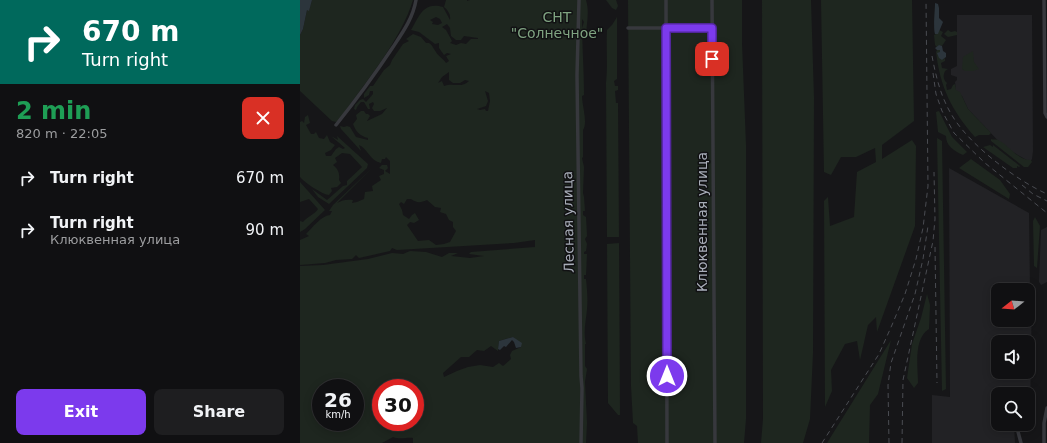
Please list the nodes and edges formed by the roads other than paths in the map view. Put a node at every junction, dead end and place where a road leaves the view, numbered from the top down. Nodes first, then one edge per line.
1 (416, 0) edge
2 (578, 0) edge
3 (666, 0) edge
4 (712, 0) edge
5 (1044, 0) edge
6 (1045, 9) edge
7 (628, 28) dead end
8 (666, 28) junction
9 (712, 28) junction
10 (1047, 117) edge
11 (336, 125) dead end
12 (1047, 408) edge
13 (1018, 431) edge
14 (581, 443) edge
15 (668, 443) edge
16 (714, 443) edge
17 (1021, 443) edge
18 (1044, 443) edge

1 - 11 street
2 - 14 street, Лесная улица
3 - 8 street
4 - 9 street, Клюквенная улица
5 - 6 street
6 - 10 street
7 - 8 street
8 - 9 street
8 - 15 street
9 - 16 street, Клюквенная улица
12 - 18 street
13 - 17 street

